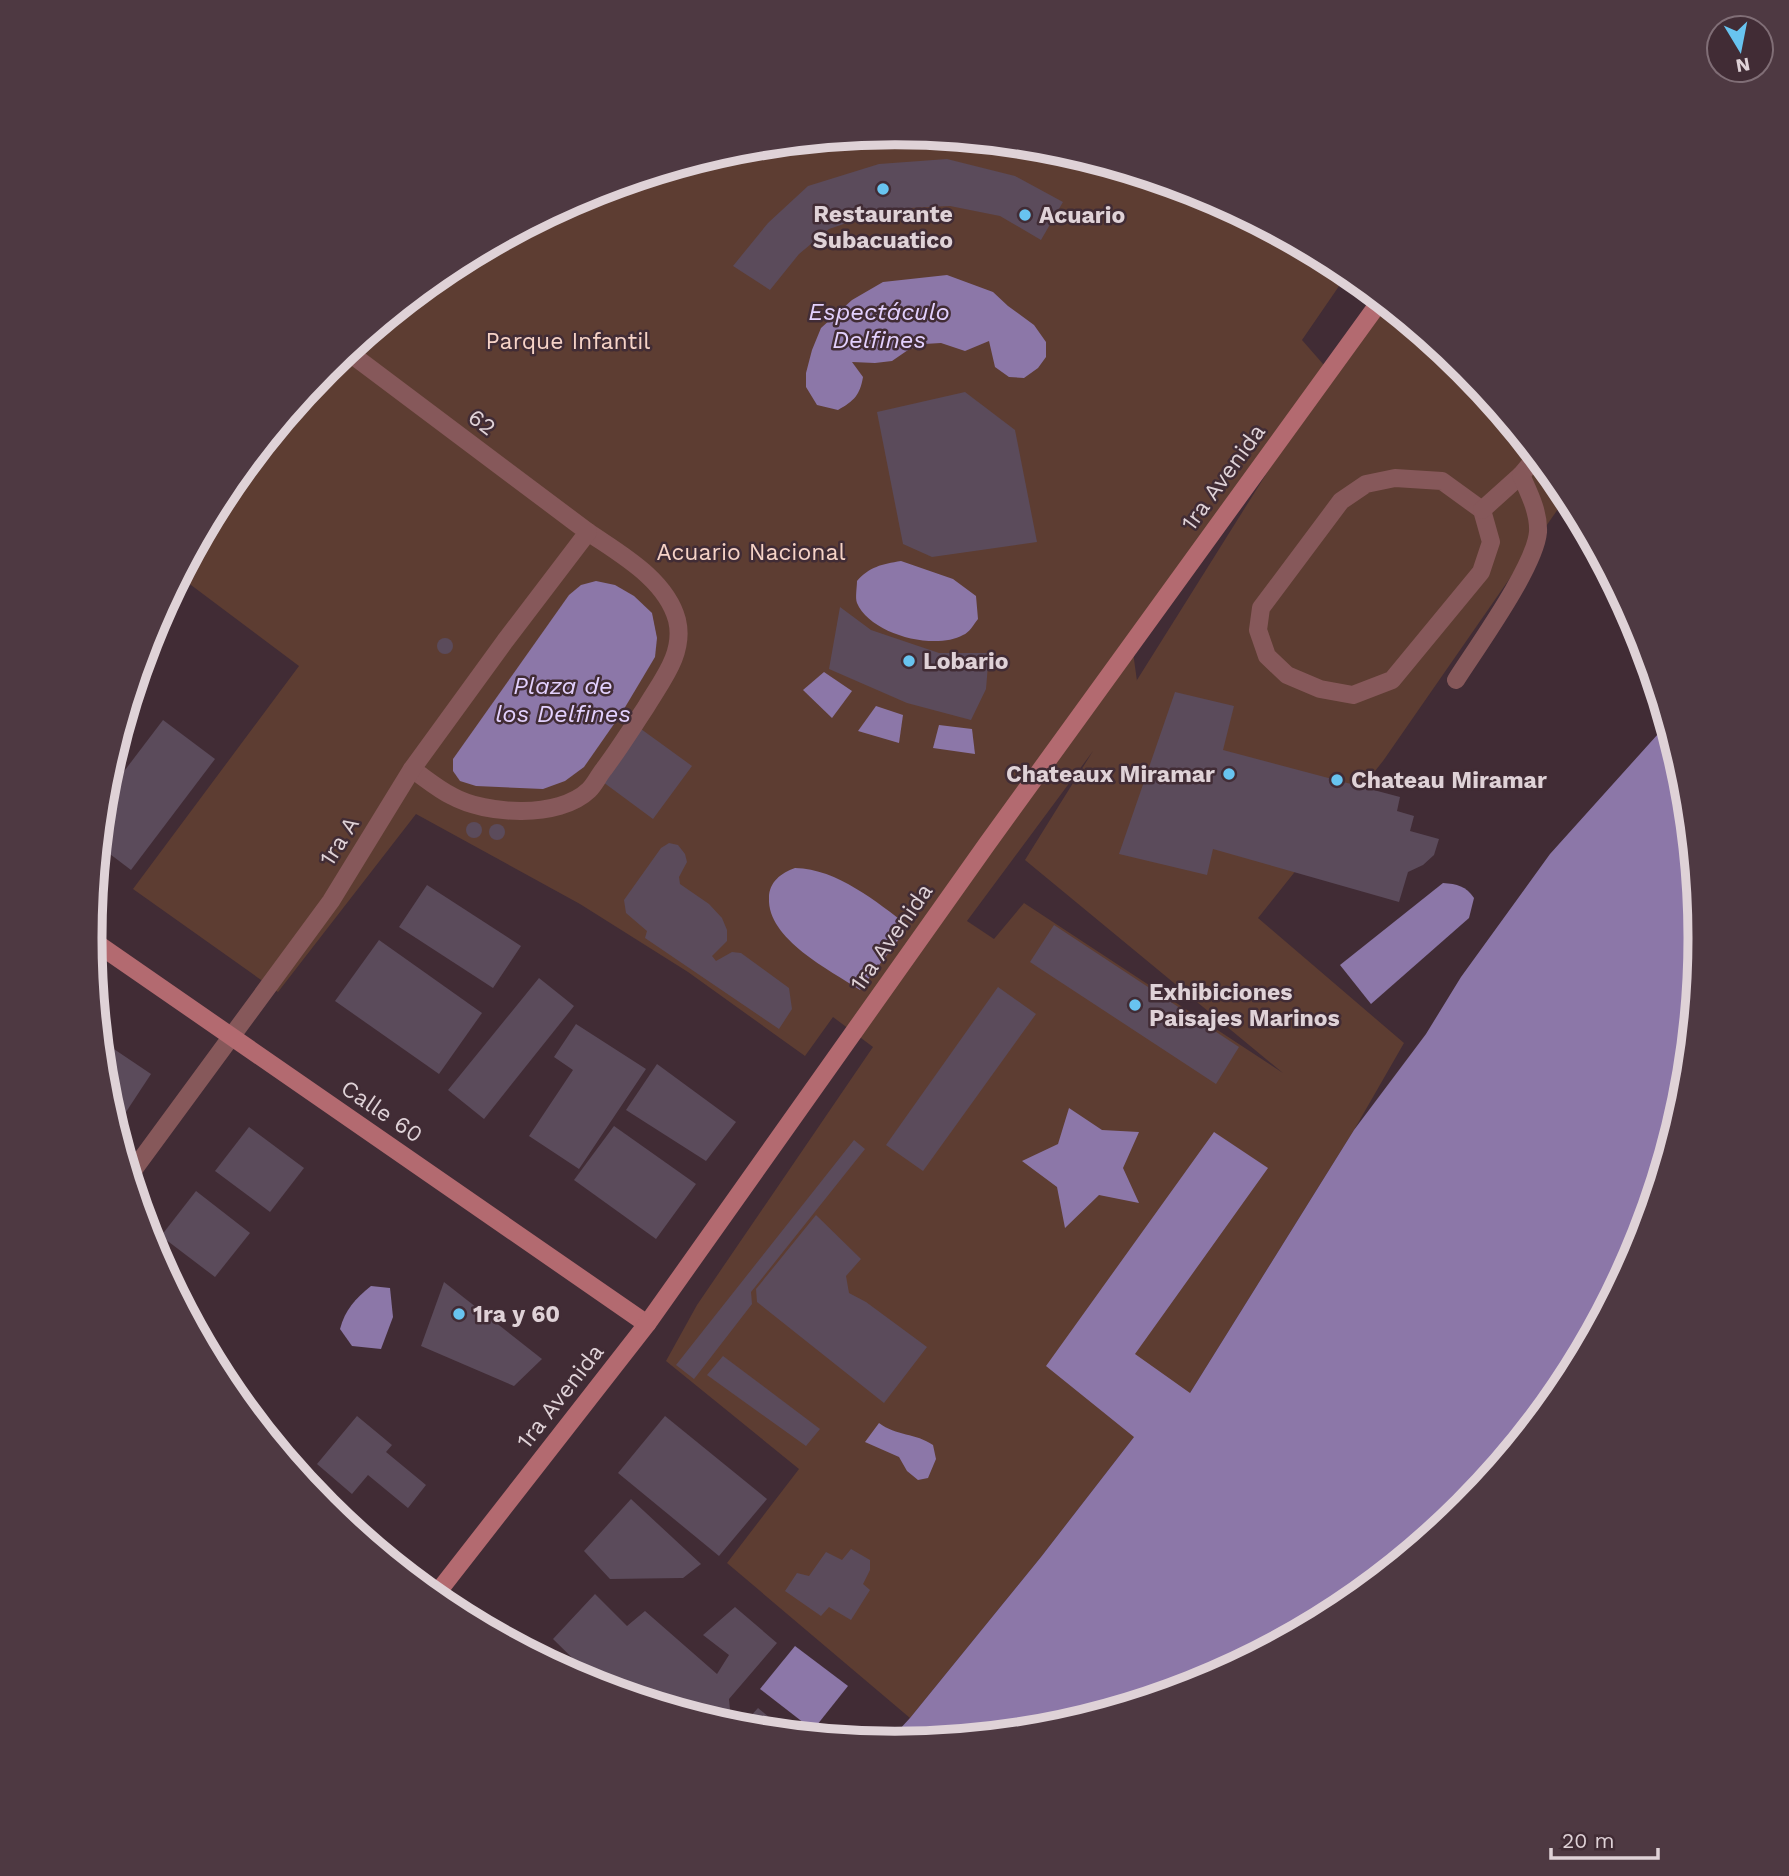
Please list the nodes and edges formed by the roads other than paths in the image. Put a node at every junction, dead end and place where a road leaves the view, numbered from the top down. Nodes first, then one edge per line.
1 (1375, 308) edge
2 (355, 357) edge
3 (1530, 464) edge
4 (1521, 475) junction
5 (1482, 510) junction
6 (588, 532) junction
7 (1456, 680) dead end
8 (412, 769) junction
9 (102, 947) edge
10 (232, 1038) junction
11 (136, 1167) edge
12 (647, 1324) junction
13 (441, 1588) edge

1 - 12 street, 1ra Avenida
2 - 6 street, 62
3 - 4 street
4 - 5 street
4 - 7 street
5 - 5 street
6 - 8 street, 1ra A
6 - 8 street, 62
8 - 10 street, 1ra A
9 - 10 street, Calle 60
10 - 11 street, 1ra A
10 - 12 street, Calle 60
12 - 13 street, 1ra Avenida

